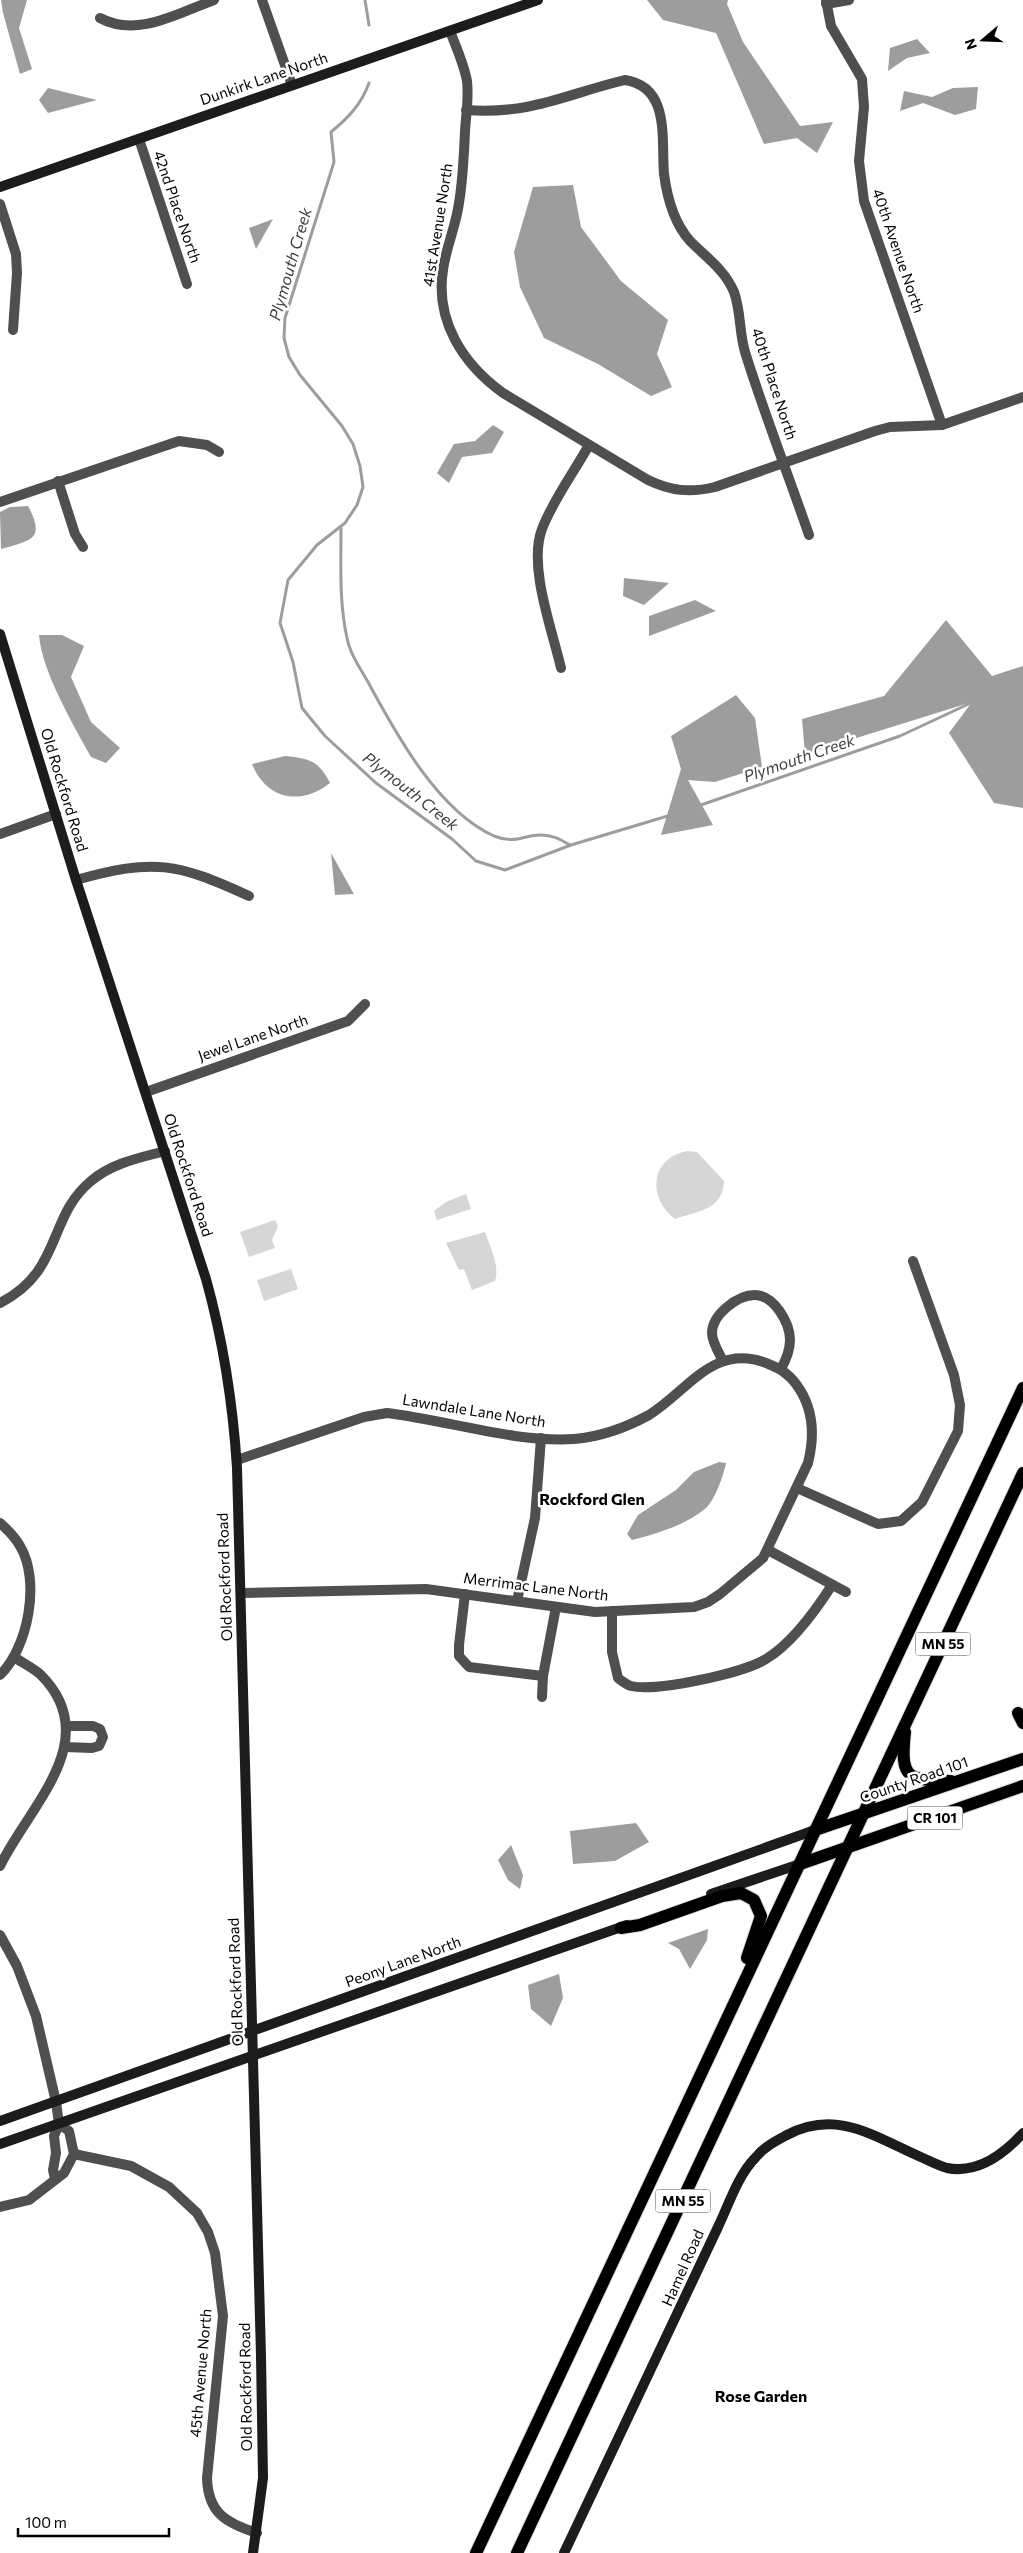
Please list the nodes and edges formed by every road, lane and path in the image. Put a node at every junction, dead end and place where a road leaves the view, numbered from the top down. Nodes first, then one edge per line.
1 (214, 0) edge
2 (262, 0) edge
3 (538, 0) edge
4 (849, 0) edge
5 (826, 2) edge
6 (100, 18) dead end
7 (450, 31) junction
8 (292, 85) junction
9 (466, 110) junction
10 (138, 139) junction
11 (0, 186) edge
12 (0, 204) edge
13 (188, 284) dead end
14 (13, 330) dead end
15 (1023, 397) edge
16 (942, 425) junction
17 (589, 445) junction
18 (219, 452) dead end
19 (784, 463) junction
20 (58, 482) junction
21 (0, 502) edge
22 (809, 534) dead end
23 (83, 547) dead end
24 (0, 634) edge
25 (561, 668) dead end
26 (56, 814) junction
27 (0, 834) edge
28 (76, 880) junction
29 (249, 896) dead end
30 (365, 1004) dead end
31 (146, 1092) junction
32 (165, 1151) junction
33 (913, 1261) dead end
34 (0, 1303) edge
35 (723, 1362) junction
36 (781, 1369) junction
37 (1023, 1388) edge
38 (541, 1438) junction
39 (237, 1460) junction
40 (1023, 1473) edge
41 (797, 1488) junction
42 (0, 1523) edge
43 (768, 1550) junction
44 (832, 1585) junction
45 (846, 1592) dead end
46 (241, 1593) junction
47 (466, 1594) junction
48 (517, 1601) junction
49 (556, 1607) junction
50 (612, 1611) junction
51 (14, 1657) junction
52 (0, 1675) edge
53 (543, 1676) junction
54 (542, 1698) dead end
55 (905, 1724) junction
56 (66, 1726) junction
57 (65, 1747) junction
58 (1023, 1759) edge
59 (959, 1781) junction
60 (1023, 1786) edge
61 (863, 1815) junction
62 (815, 1830) junction
63 (848, 1848) junction
64 (800, 1864) junction
65 (0, 1866) edge
66 (621, 1928) junction
67 (0, 1934) edge
68 (253, 2032) junction
69 (713, 2047) junction
70 (254, 2054) junction
71 (56, 2102) junction
72 (0, 2121) edge
73 (59, 2124) junction
74 (1023, 2133) edge
75 (0, 2144) edge
76 (74, 2154) junction
77 (55, 2179) junction
78 (0, 2207) edge
79 (257, 2533) junction
80 (253, 2553) edge
81 (476, 2553) edge
82 (517, 2553) edge
83 (564, 2553) edge

1 - 6 street
2 - 8 street
3 - 7 street, Dunkirk Lane North
4 - 5 street
5 - 16 street, 40th Avenue North
7 - 8 street, Dunkirk Lane North
7 - 9 street, 41st Avenue North
8 - 10 street, Dunkirk Lane North
9 - 17 street, 41st Avenue North
9 - 19 street, 40th Place North
10 - 11 street, Dunkirk Lane North
10 - 13 street, 42nd Place North
12 - 14 street
15 - 16 street, 41st Avenue North
16 - 19 street, 41st Avenue North
17 - 19 street, 41st Avenue North
17 - 25 street
18 - 20 street
19 - 22 street, 40th Place North
20 - 21 street
20 - 23 street
24 - 26 street, Old Rockford Road
26 - 27 street
26 - 28 street, Old Rockford Road
28 - 29 street
28 - 31 street, Old Rockford Road
30 - 31 street, Jewel Lane North
31 - 32 street, Old Rockford Road
32 - 34 street
32 - 39 street, Old Rockford Road
33 - 41 street
35 - 36 street, Lawndale Lane North
35 - 36 street
35 - 38 street, Lawndale Lane North
36 - 41 street, Lawndale Lane North
37 - 62 main road, MN 55
38 - 39 street, Lawndale Lane North
38 - 48 street
39 - 46 street, Old Rockford Road
40 - 55 main road, MN 55
41 - 43 street, Merrimac Lane North
42 - 51 street
43 - 44 street
43 - 50 street, Merrimac Lane North
44 - 45 street
44 - 50 street
46 - 47 street, Merrimac Lane North
46 - 68 street, Old Rockford Road
47 - 48 street, Merrimac Lane North
47 - 53 street
48 - 49 street, Merrimac Lane North
49 - 50 street, Merrimac Lane North
49 - 53 street
51 - 52 street
51 - 56 street
53 - 54 street
55 - 59 main road
55 - 61 main road, MN 55
56 - 57 street
56 - 57 street
57 - 65 street
58 - 59 main road, County Road 101 / CR 101
59 - 61 main road, County Road 101 / CR 101
60 - 63 main road, CR 101
61 - 62 main road, County Road 101 / CR 101
61 - 63 main road, MN 55
62 - 64 main road, MN 55
62 - 68 street, Peony Lane North
63 - 64 main road, CR 101
63 - 82 main road, MN 55
64 - 66 street
64 - 69 main road, MN 55
66 - 69 main road
66 - 70 street
67 - 71 street
68 - 70 street, Old Rockford Road
68 - 71 street, Peony Lane North
69 - 81 main road, MN 55
70 - 73 street
70 - 79 street, Old Rockford Road
71 - 72 street, Peony Lane North
71 - 73 street
73 - 75 street
73 - 76 street
73 - 77 street
74 - 83 street, Hamel Road
76 - 77 street
76 - 79 street, 45th Avenue North
77 - 78 street
79 - 80 street, Old Rockford Road

